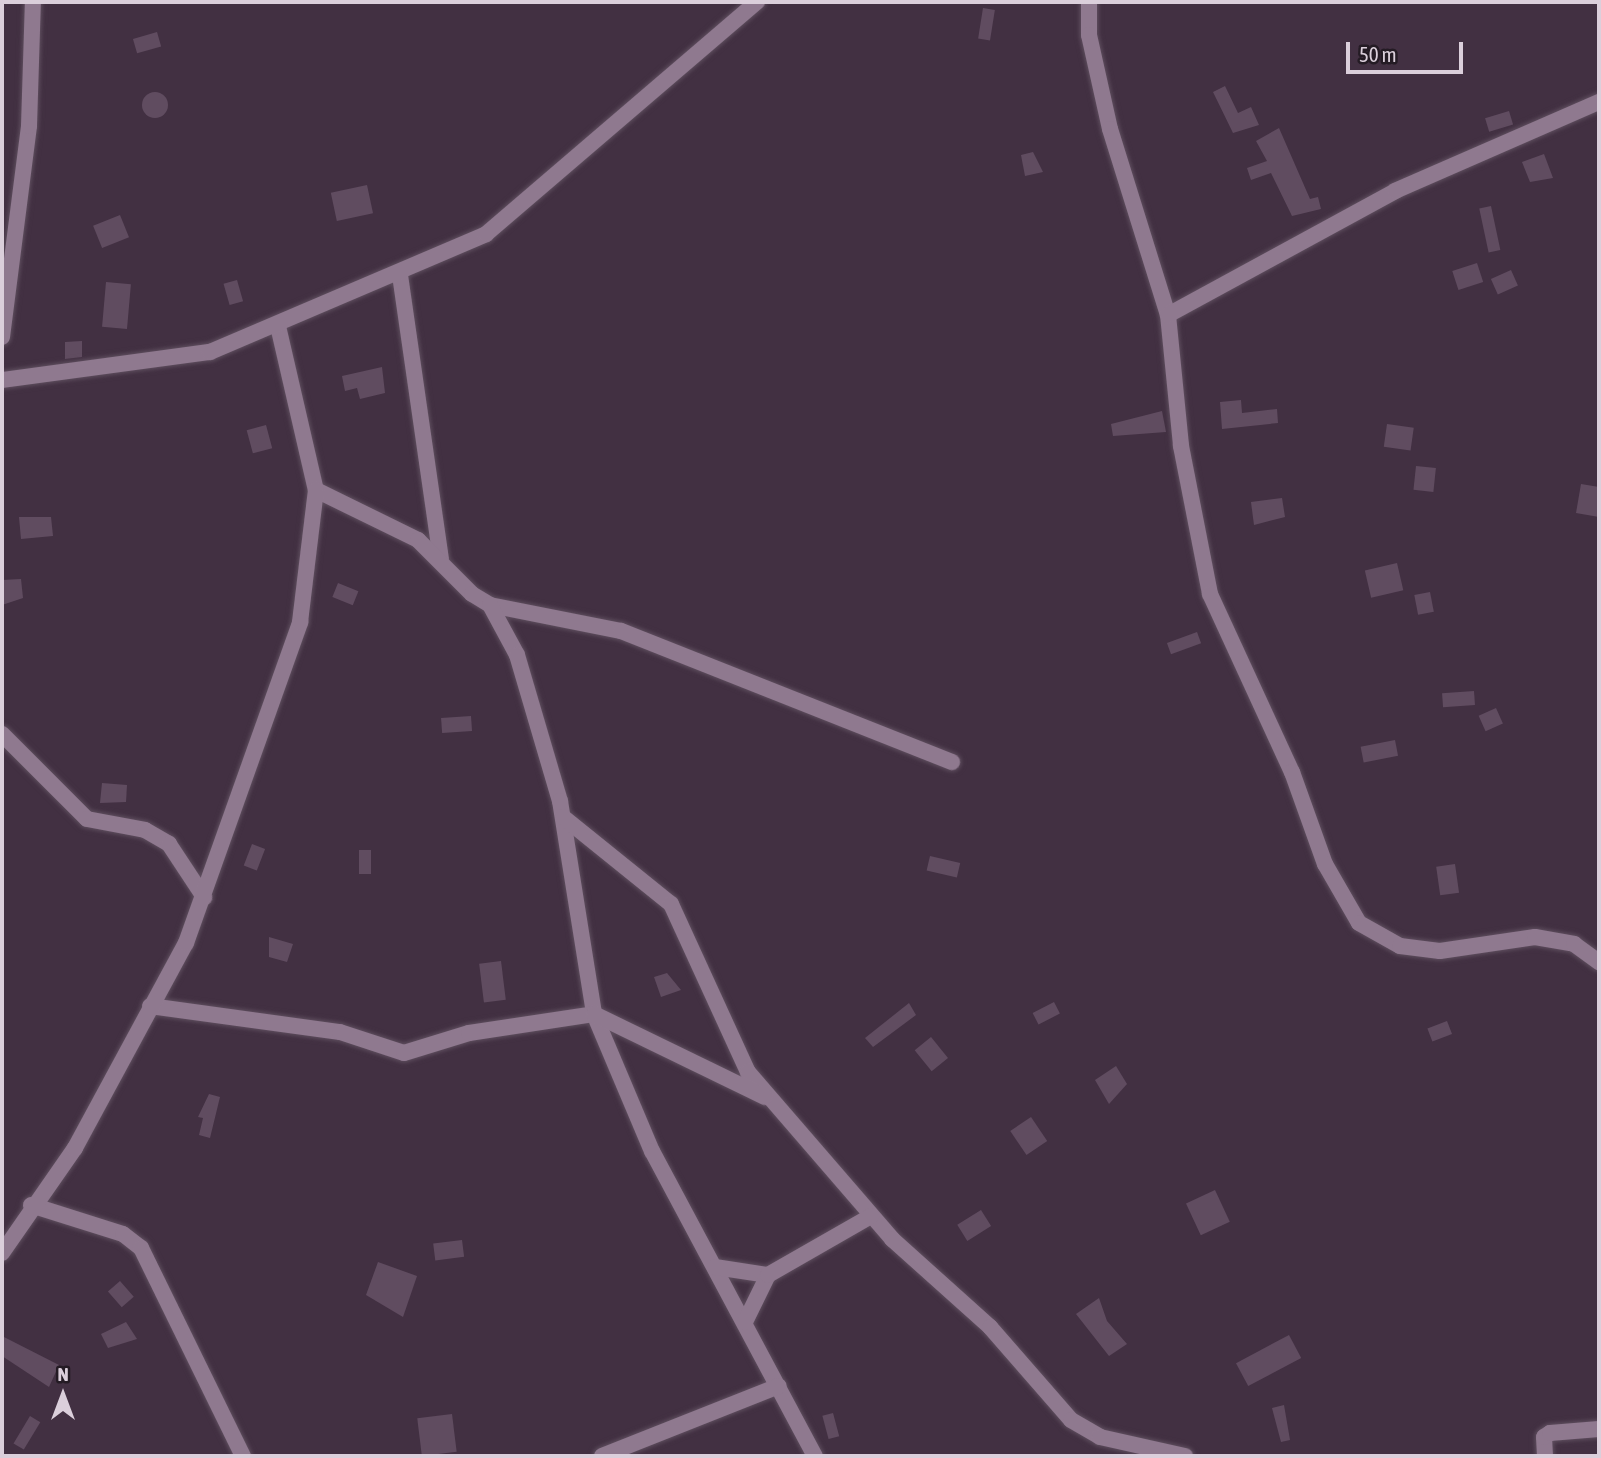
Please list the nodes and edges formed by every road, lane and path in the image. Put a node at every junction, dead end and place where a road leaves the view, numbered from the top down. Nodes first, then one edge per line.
1 (33, 2) edge
2 (757, 2) edge
3 (1090, 2) edge
4 (1599, 102) edge
5 (400, 275) junction
6 (1168, 315) junction
7 (278, 326) junction
8 (2, 337) edge
9 (2, 380) edge
10 (316, 490) junction
11 (441, 559) junction
12 (490, 605) junction
13 (4, 739) edge
14 (952, 762) dead end
15 (563, 817) junction
16 (204, 897) junction
17 (1599, 962) edge
18 (150, 1006) junction
19 (594, 1014) junction
20 (770, 1100) junction
21 (31, 1205) junction
22 (872, 1216) junction
23 (2, 1253) edge
24 (715, 1267) junction
25 (768, 1275) junction
26 (746, 1322) junction
27 (779, 1386) junction
28 (1599, 1429) edge
29 (243, 1456) edge
30 (602, 1456) edge
31 (815, 1456) edge
32 (1185, 1456) edge
33 (1545, 1456) edge

1 - 8 street
2 - 5 street
3 - 6 street
4 - 6 street
5 - 7 street
5 - 11 street
6 - 17 street
7 - 9 street
7 - 10 street
10 - 11 street
10 - 16 street
11 - 12 street
12 - 14 street
12 - 15 street
13 - 16 street
15 - 19 street
15 - 20 street
16 - 18 street
18 - 19 street
18 - 21 street
19 - 20 street
19 - 24 street
20 - 22 street
21 - 23 street
21 - 29 street
22 - 25 street
22 - 32 street
24 - 25 street
24 - 26 street
25 - 26 street
26 - 27 street
27 - 30 street
27 - 31 street
28 - 33 street

